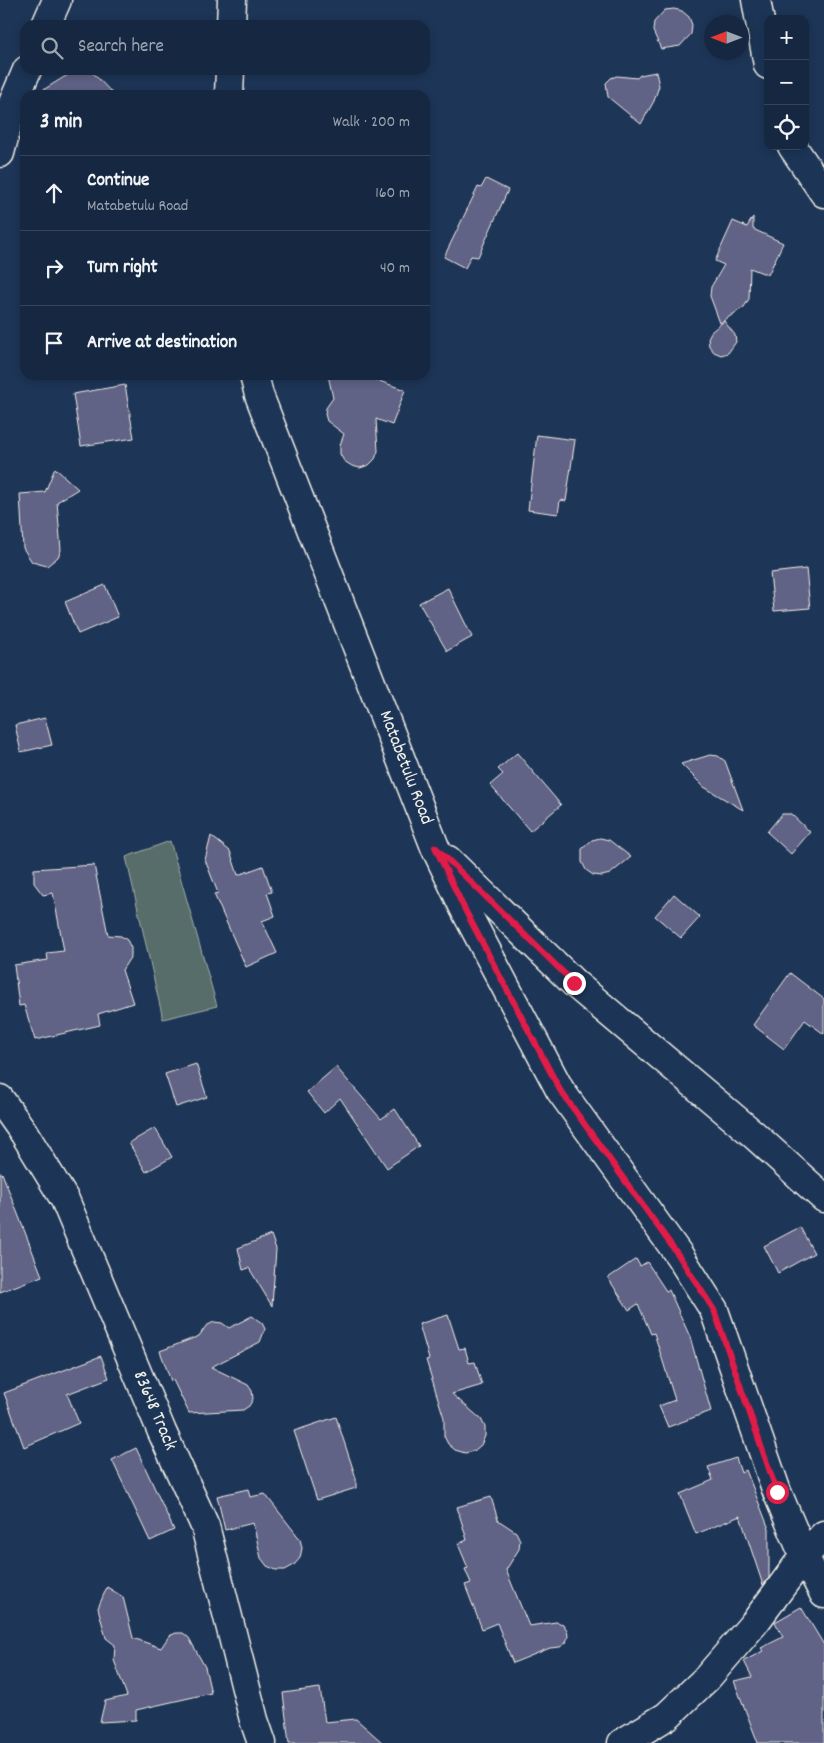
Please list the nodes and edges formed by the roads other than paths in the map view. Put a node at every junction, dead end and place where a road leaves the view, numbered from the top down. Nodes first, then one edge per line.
1 (57, 0) edge
2 (232, 0) edge
3 (756, 0) edge
4 (48, 20) edge
5 (231, 20) edge
6 (767, 60) edge
7 (25, 75) edge
8 (230, 75) edge
9 (229, 90) edge
10 (795, 150) edge
11 (0, 153) edge
12 (824, 193) edge
13 (255, 380) edge
14 (435, 847) junction
15 (0, 1099) edge
16 (824, 1198) edge
17 (824, 1535) edge
18 (804, 1556) junction
19 (824, 1594) edge
20 (262, 1743) edge
21 (622, 1743) edge

1 - 4 street
2 - 5 street
3 - 6 street
7 - 11 street
8 - 9 street
10 - 12 street
13 - 14 street, Matabetulu Road
14 - 16 street
14 - 18 street, Matabetulu Road
15 - 20 street, 83648 Track
17 - 18 street
18 - 19 street, Matabetulu Road
18 - 21 street

